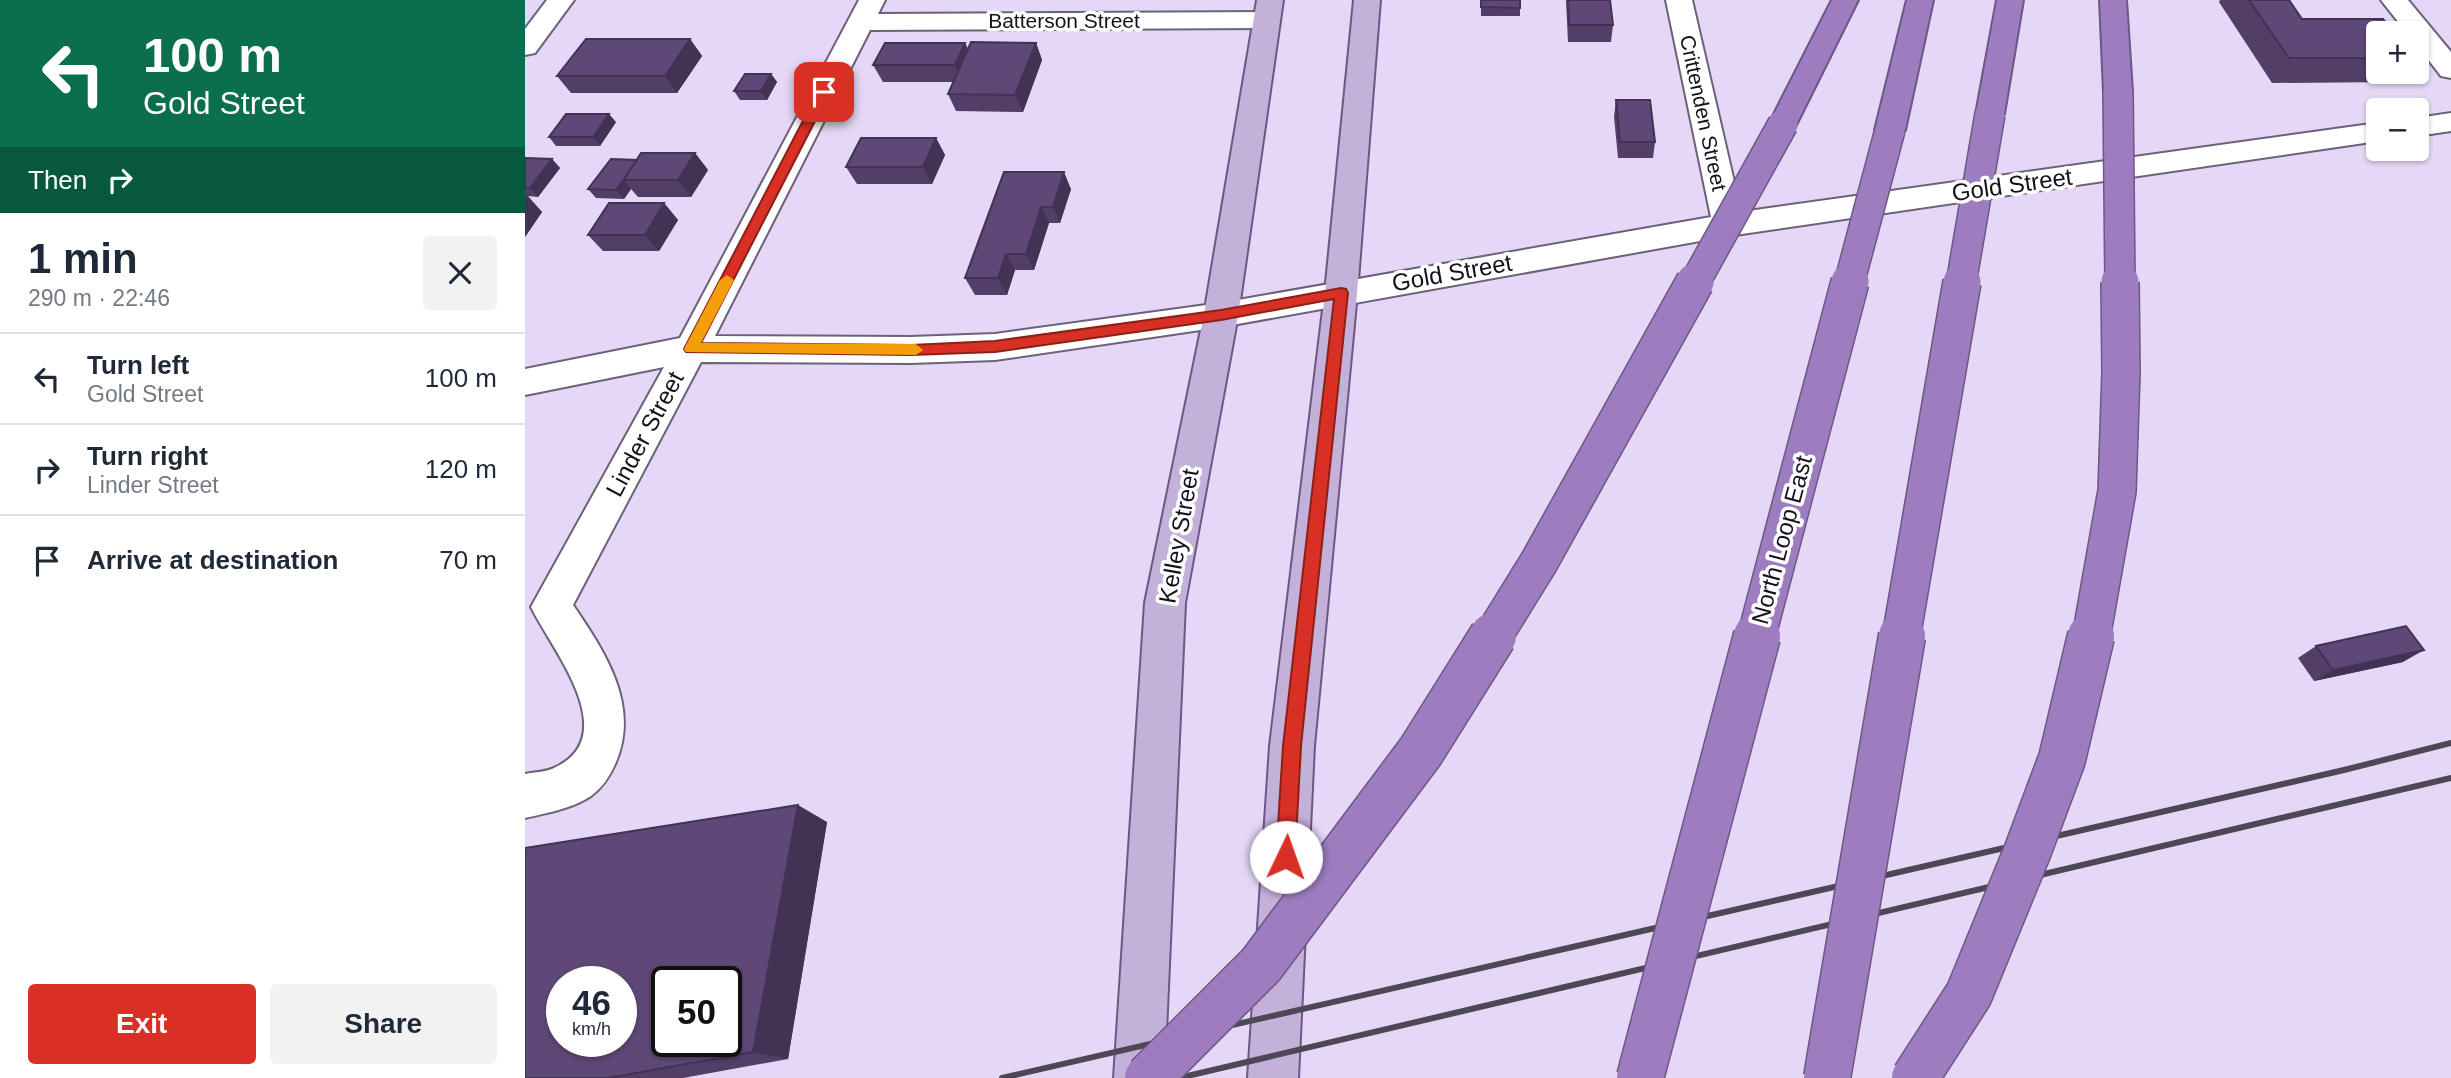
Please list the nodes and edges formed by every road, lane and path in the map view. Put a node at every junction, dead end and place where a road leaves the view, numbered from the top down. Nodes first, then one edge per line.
1 (1367, 0) edge
2 (1679, 0) edge
3 (1845, 0) edge
4 (1920, 0) edge
5 (2010, 0) edge
6 (2113, 0) edge
7 (2394, 0) edge
8 (1268, 10) edge
9 (866, 11) edge
10 (544, 14) edge
11 (525, 47) edge
12 (2451, 70) edge
13 (2451, 122) edge
14 (2429, 125) edge
15 (2366, 134) edge
16 (1728, 225) junction
17 (1341, 293) junction
18 (1221, 315) junction
19 (691, 349) junction
20 (525, 382) edge
21 (538, 611) edge
22 (525, 796) edge
23 (1139, 1078) edge
24 (1148, 1078) edge
25 (1273, 1078) edge
26 (1640, 1078) edge
27 (1827, 1078) edge
28 (1915, 1078) edge

1 - 17 main road
2 - 16 street, Crittenden Street
3 - 24 highway, bridge
4 - 26 highway, North Loop East, bridge
5 - 27 highway, bridge
6 - 28 highway, bridge
7 - 12 street
8 - 9 street, Batterson Street
8 - 18 main road, Kelley Street
9 - 19 street, Linder Street
10 - 11 street
13 - 14 street
15 - 16 street, Gold Street
16 - 17 street, Gold Street
17 - 18 street, Gold Street
17 - 25 main road
18 - 19 street, Gold Street
18 - 23 main road, Kelley Street
19 - 20 street, Gold Street
19 - 21 street, Linder Street
21 - 22 street

